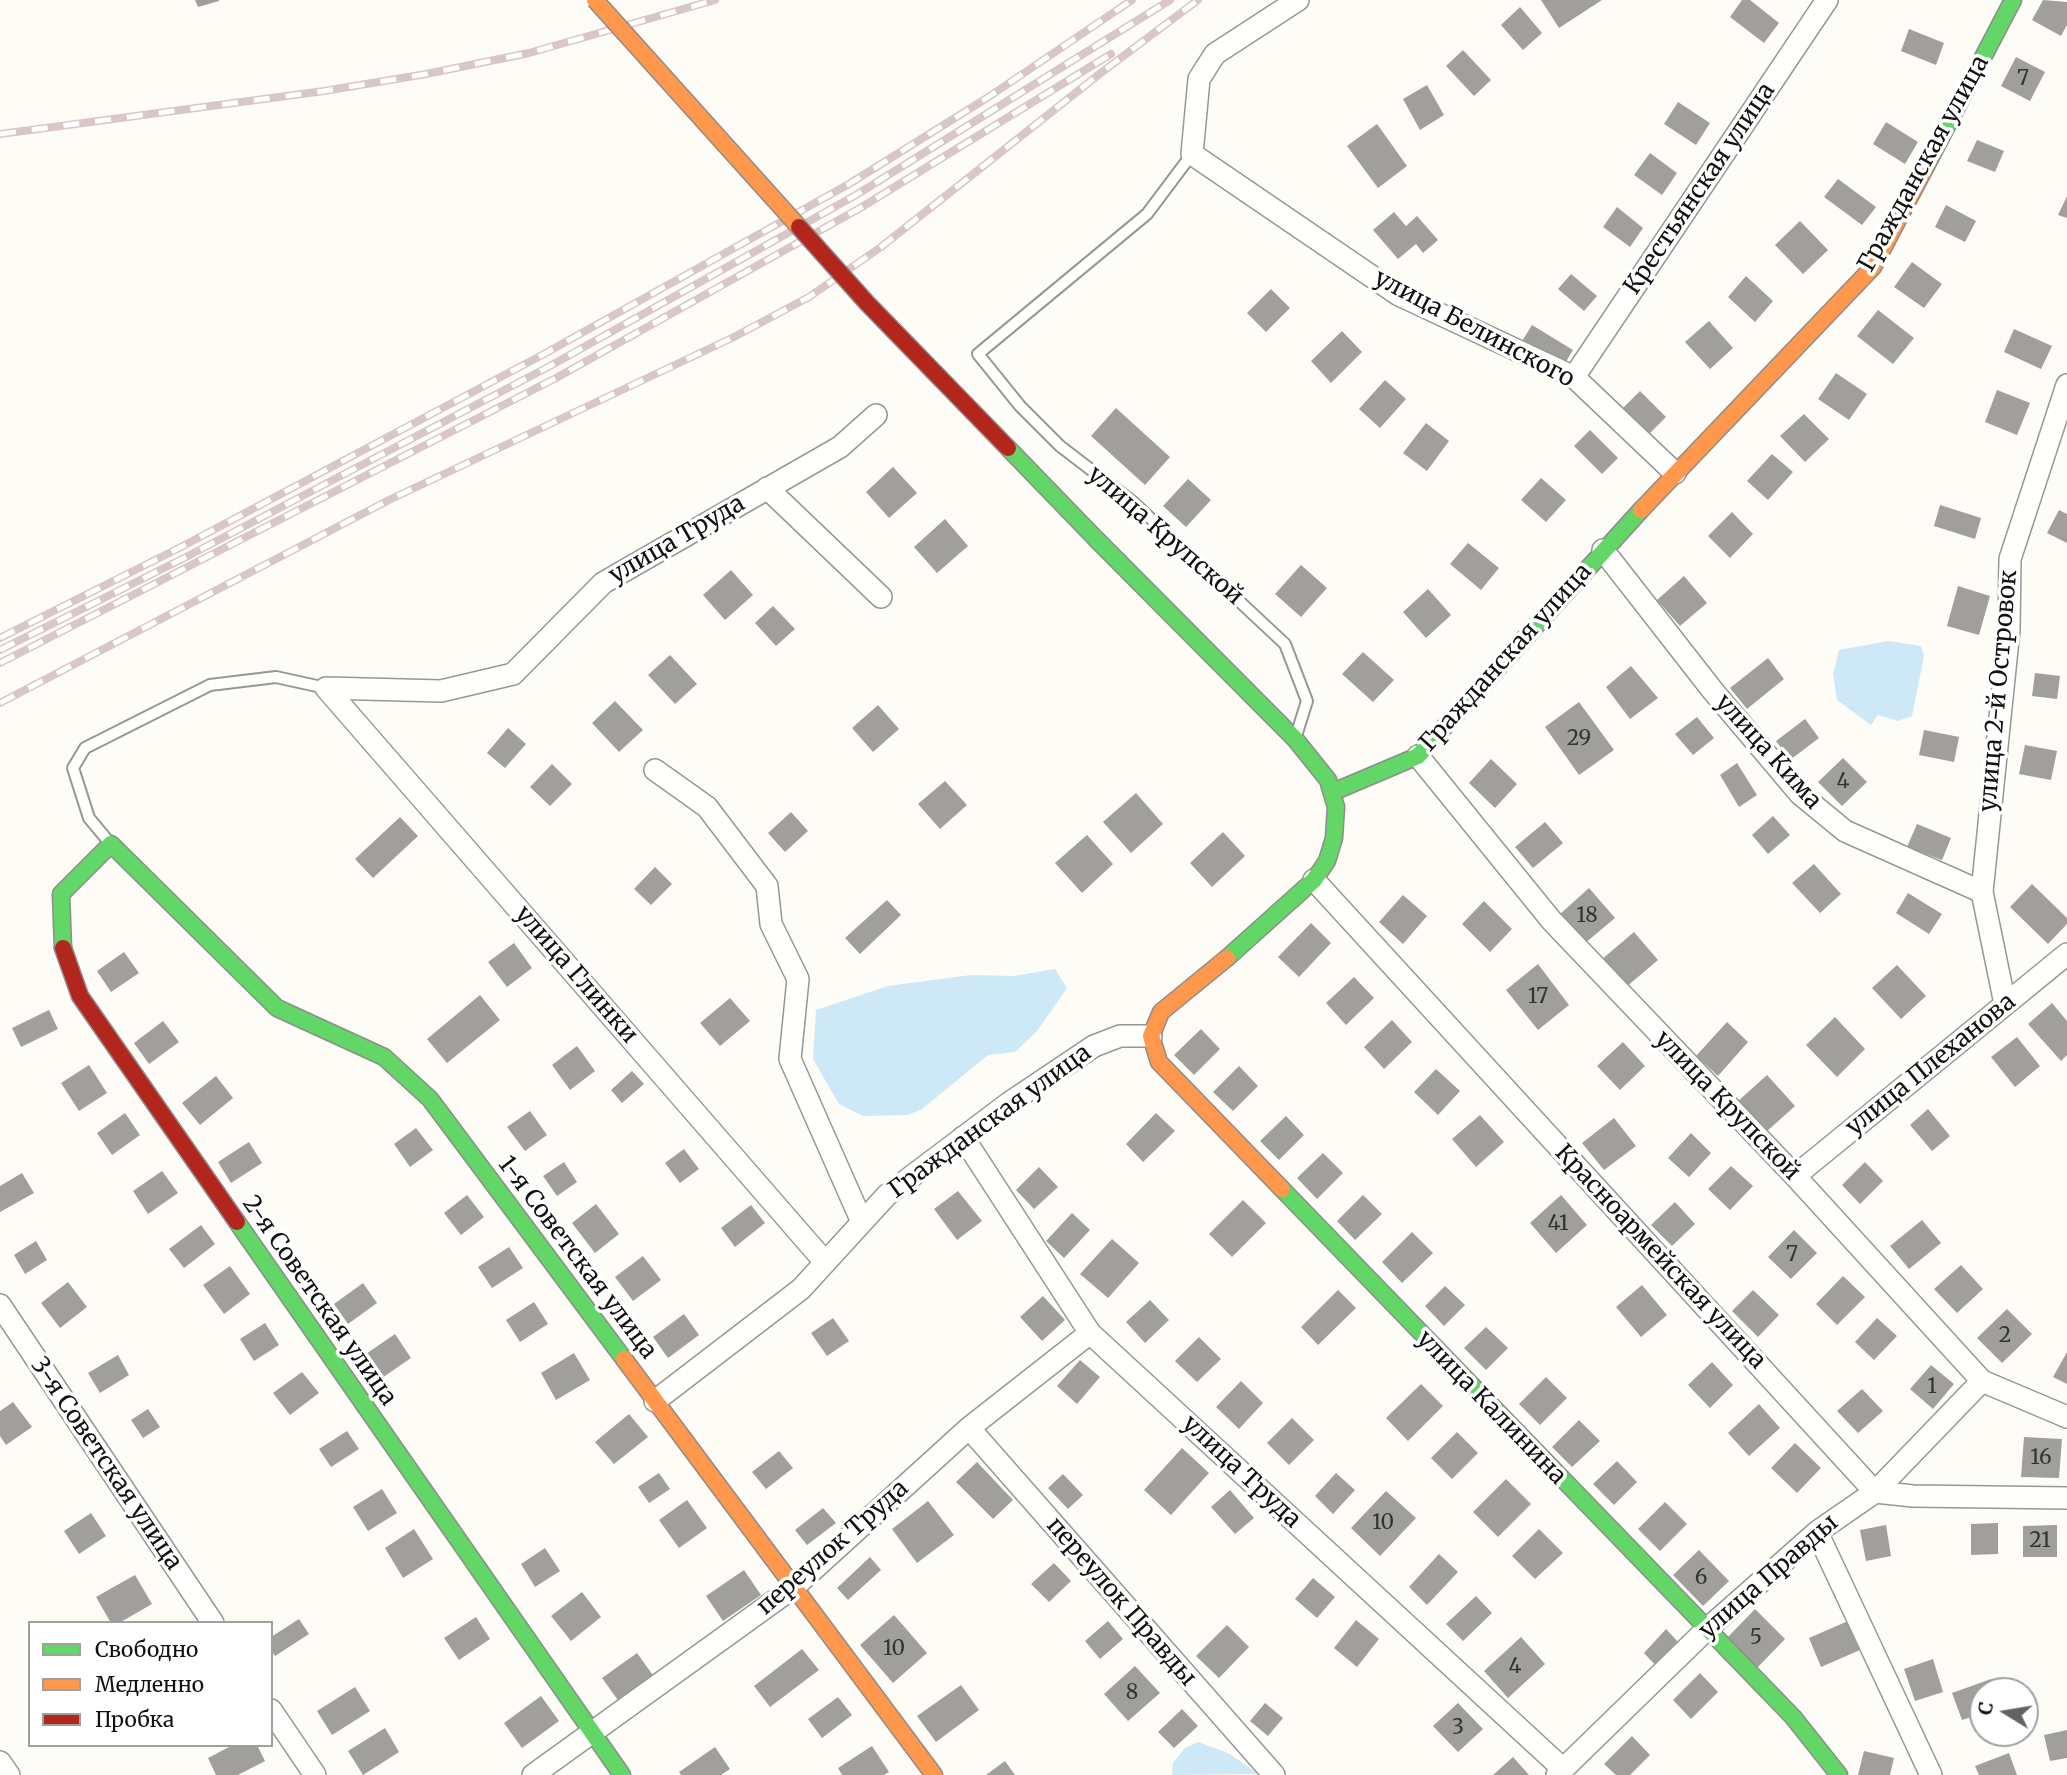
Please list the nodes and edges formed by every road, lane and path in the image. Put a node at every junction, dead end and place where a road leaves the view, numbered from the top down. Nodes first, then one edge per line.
1 (594, 0) edge
2 (1298, 0) edge
3 (1827, 0) edge
4 (2012, 0) edge
5 (1192, 154) junction
6 (1574, 377) junction
7 (2067, 385) edge
8 (876, 415) dead end
9 (1675, 473) junction
10 (767, 488) junction
11 (1603, 550) junction
12 (881, 597) dead end
13 (326, 688) junction
14 (1295, 739) junction
15 (1418, 757) junction
16 (655, 769) dead end
17 (1333, 792) junction
18 (111, 844) junction
19 (1314, 880) junction
20 (1982, 892) junction
21 (2067, 954) edge
22 (2005, 1004) junction
23 (1151, 1036) junction
24 (963, 1137) junction
25 (1795, 1176) junction
26 (862, 1222) junction
27 (825, 1262) junction
28 (0, 1306) edge
29 (1090, 1332) junction
30 (1982, 1381) junction
31 (654, 1401) junction
32 (2067, 1417) edge
33 (969, 1428) junction
34 (1875, 1492) junction
35 (2067, 1498) edge
36 (1816, 1532) junction
37 (794, 1587) junction
38 (212, 1621) edge
39 (1706, 1630) junction
40 (273, 1713) edge
41 (591, 1733) junction
42 (0, 1762) edge
43 (1560, 1772) edge
44 (9, 1775) edge
45 (314, 1775) edge
46 (533, 1775) edge
47 (622, 1775) edge
48 (934, 1775) edge
49 (1274, 1775) edge
50 (1839, 1775) edge
51 (1931, 1775) edge

1 - 14 street, bridge
2 - 5 street
3 - 6 street, Крестьянская улица
4 - 9 street, Гражданская улица
5 - 6 street, улица Белинского
5 - 14 lane, улица Крупской
6 - 9 street, улица Белинского
7 - 20 street, улица 2-й Островок
8 - 10 street, улица Труда
9 - 11 street, Гражданская улица
10 - 12 street
10 - 13 street, улица Труда
11 - 15 street, Гражданская улица
11 - 20 street, улица Кима
13 - 18 lane
13 - 27 street, улица Глинки
14 - 17 street
15 - 17 street, Гражданская улица
15 - 25 street, улица Крупской
16 - 26 street
17 - 19 street
18 - 31 street, 1-я Советская улица
18 - 41 street, 2-я Советская улица
19 - 23 street
19 - 34 street, Красноармейская улица
20 - 22 street, улица 2-й Островок
21 - 22 street, улица Плеханова
22 - 25 street, улица Плеханова
23 - 24 street, Гражданская улица
23 - 39 street, улица Калинина
24 - 26 street, Гражданская улица
24 - 29 street, улица Труда
25 - 30 street, улица Крупской
26 - 27 street, Гражданская улица
27 - 31 street, Гражданская улица
28 - 38 street, 3-я Советская улица
29 - 33 street, переулок Труда
29 - 43 street, улица Труда
30 - 32 street, улица Крупской
30 - 34 street, улица Правды
31 - 37 street, 1-я Советская улица
33 - 37 street, переулок Труда
33 - 49 street, переулок Правды
34 - 35 street
34 - 36 street, улица Правды
36 - 39 street, улица Правды
36 - 51 street
37 - 41 street, переулок Труда
37 - 48 street, 1-я Советская улица
39 - 43 street, улица Правды
39 - 50 street, улица Калинина
40 - 45 street
41 - 46 street, переулок Труда
41 - 47 street, 2-я Советская улица
42 - 44 street

